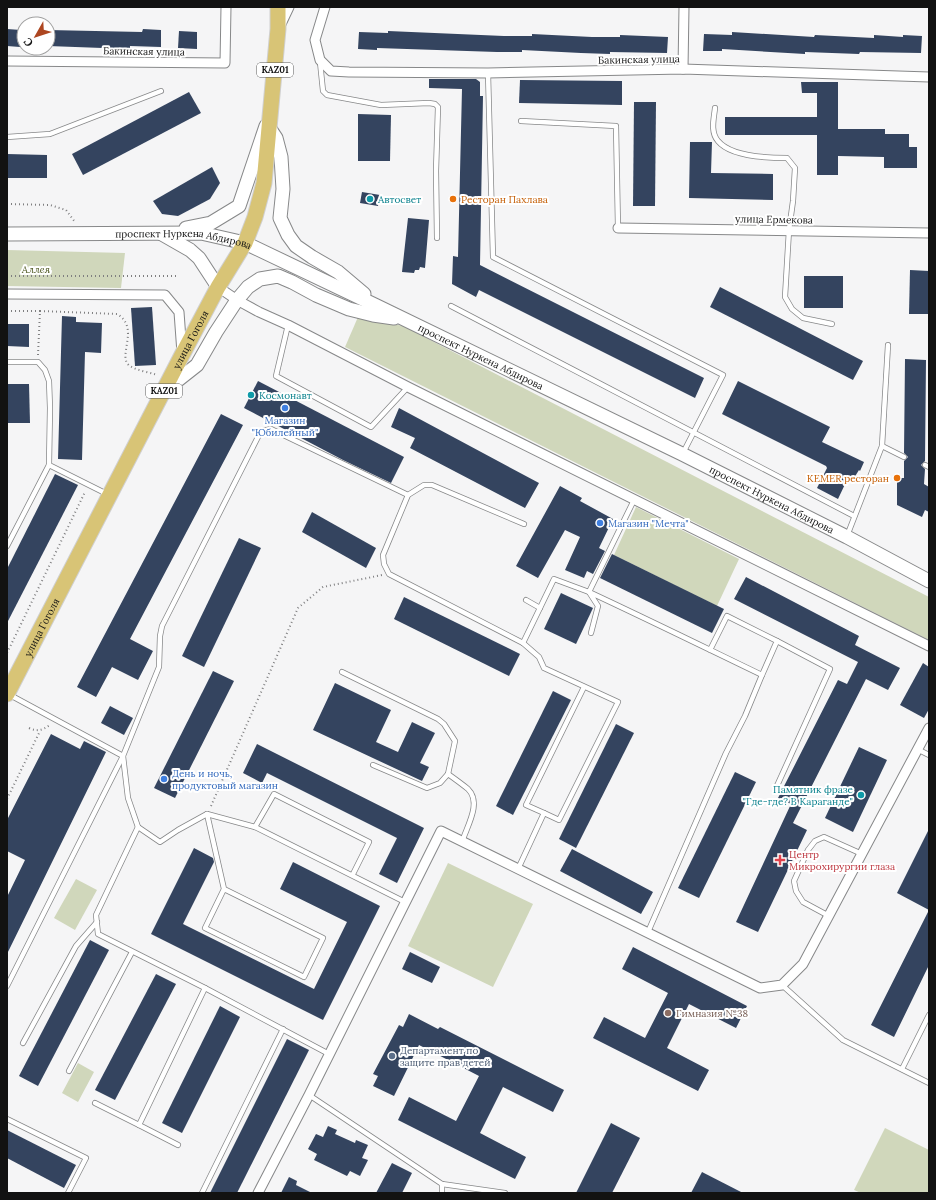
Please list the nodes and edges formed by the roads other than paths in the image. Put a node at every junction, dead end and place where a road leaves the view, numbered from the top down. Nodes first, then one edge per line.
1 (226, 7) edge
2 (270, 7) edge
3 (278, 7) edge
4 (288, 7) edge
5 (326, 7) edge
6 (684, 7) edge
7 (278, 29) junction
8 (320, 60) junction
9 (7, 61) edge
10 (683, 69) junction
11 (488, 73) junction
12 (929, 77) edge
13 (161, 91) dead end
14 (715, 108) dead end
15 (271, 112) junction
16 (521, 121) dead end
17 (270, 129) junction
18 (7, 137) edge
19 (618, 228) joint
20 (789, 230) junction
21 (167, 233) junction
22 (929, 233) edge
23 (7, 234) edge
24 (437, 238) dead end
25 (245, 243) junction
26 (218, 287) junction
27 (7, 294) edge
28 (238, 300) junction
29 (375, 305) junction
30 (451, 306) dead end
31 (406, 320) junction
32 (832, 324) dead end
33 (288, 325) junction
34 (888, 345) dead end
35 (182, 355) junction
36 (7, 362) edge
37 (167, 385) junction
38 (408, 387) junction
39 (693, 432) junction
40 (882, 446) junction
41 (682, 454) junction
42 (904, 457) dead end
43 (49, 465) junction
44 (110, 495) junction
45 (408, 495) junction
46 (634, 500) junction
47 (854, 516) junction
48 (524, 524) dead end
49 (847, 537) junction
50 (7, 546) edge
51 (929, 581) edge
52 (589, 592) junction
53 (526, 600) dead end
54 (540, 608) junction
55 (591, 633) dead end
56 (777, 641) junction
57 (523, 643) junction
58 (929, 646) edge
59 (710, 650) junction
60 (342, 672) dead end
61 (762, 675) junction
62 (584, 687) junction
63 (7, 694) edge
64 (929, 728) edge
65 (918, 749) junction
66 (929, 755) edge
67 (123, 756) junction
68 (373, 765) dead end
69 (448, 774) junction
70 (776, 788) dead end
71 (544, 813) junction
72 (207, 814) junction
73 (138, 826) junction
74 (255, 827) junction
75 (462, 842) junction
76 (862, 854) junction
77 (518, 869) junction
78 (353, 874) junction
79 (224, 889) junction
80 (405, 902) junction
81 (828, 916) junction
82 (97, 922) junction
83 (648, 932) junction
84 (132, 952) junction
85 (782, 985) junction
86 (7, 986) edge
87 (205, 988) junction
88 (929, 1015) edge
89 (283, 1029) junction
90 (23, 1043) dead end
91 (329, 1054) junction
92 (902, 1069) junction
93 (69, 1071) dead end
94 (929, 1083) edge
95 (309, 1095) junction
96 (95, 1103) dead end
97 (7, 1119) edge
98 (139, 1125) junction
99 (178, 1145) dead end
100 (442, 1184) junction
101 (68, 1193) edge
102 (202, 1193) edge
103 (258, 1193) edge
104 (442, 1193) edge
105 (505, 1193) edge

1 - 9 street, Бакинская улица
2 - 7 street
3 - 7 highway, улица Гоголя / KАZ01
4 - 7 street
5 - 8 street
6 - 10 street
7 - 15 highway, улица Гоголя / KАZ01
8 - 11 street, Бакинская улица
8 - 24 lane
10 - 11 street, Бакинская улица
10 - 12 street, Бакинская улица
11 - 39 lane
13 - 18 lane
14 - 20 lane
15 - 17 highway, улица Гоголя / KАZ01
15 - 21 main road
16 - 19 lane
17 - 25 highway, улица Гоголя / KАZ01
17 - 29 main road
19 - 20 street, улица Ермекова
20 - 22 street, улица Ермекова
20 - 32 lane
21 - 23 main road, проспект Нуркена Абдирова
21 - 25 main road, проспект Нуркена Абдирова
21 - 26 main road
25 - 26 highway, улица Гоголя / KАZ01
25 - 29 main road, проспект Нуркена Абдирова
26 - 28 street
26 - 35 highway, улица Гоголя / KАZ01
27 - 35 street
28 - 31 main road
28 - 33 street
28 - 37 main road
29 - 31 main road, проспект Нуркена Абдирова
30 - 39 lane
31 - 41 main road, проспект Нуркена Абдирова
33 - 38 street
33 - 38 lane
34 - 40 lane
35 - 37 highway, улица Гоголя / KАZ01
36 - 43 lane
37 - 44 highway, улица Гоголя / KАZ01
38 - 46 street
39 - 41 lane
39 - 47 lane
40 - 42 lane
40 - 47 lane
41 - 49 main road, проспект Нуркена Абдирова
43 - 44 lane
43 - 50 lane
44 - 63 highway, улица Гоголя / KАZ01
45 - 48 lane
45 - 57 lane
45 - 67 lane
46 - 52 lane
46 - 58 street
47 - 49 lane
49 - 51 main road, проспект Нуркена Абдирова
52 - 54 lane
52 - 55 lane
52 - 59 lane
53 - 54 lane
54 - 57 lane
56 - 59 lane
56 - 61 lane
56 - 70 lane
57 - 62 lane
59 - 61 lane
60 - 69 lane
61 - 83 lane
62 - 71 lane
62 - 71 lane
63 - 67 lane
64 - 65 street
65 - 66 lane
65 - 76 street
67 - 73 lane
67 - 86 lane
68 - 69 lane
69 - 75 lane
71 - 77 lane
72 - 73 lane
72 - 74 lane
72 - 79 lane
73 - 82 lane
74 - 78 lane
74 - 78 lane
75 - 77 street
75 - 80 street
76 - 81 street
76 - 81 lane
77 - 83 street
78 - 80 lane
79 - 79 lane
80 - 91 street
81 - 85 street
82 - 84 lane
82 - 90 lane
83 - 85 street
84 - 87 lane
84 - 93 lane
85 - 92 lane
87 - 89 lane
87 - 98 lane
88 - 92 lane
89 - 91 lane
89 - 102 lane
91 - 95 street
92 - 94 lane
95 - 100 lane
95 - 103 street
96 - 98 lane
97 - 101 lane
98 - 99 lane
100 - 104 lane
100 - 105 lane

